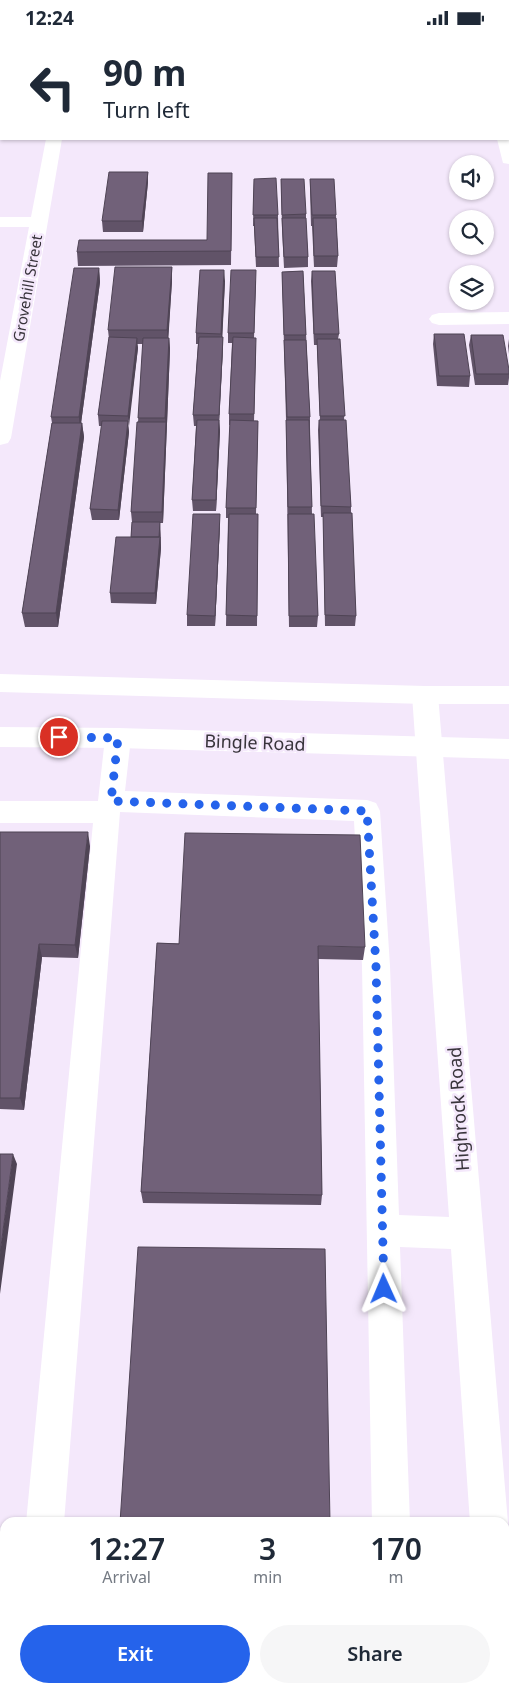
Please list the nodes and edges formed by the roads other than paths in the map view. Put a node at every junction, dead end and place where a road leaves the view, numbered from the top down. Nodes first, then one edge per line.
1 (54, 140) edge
2 (505, 140) edge
3 (509, 159) edge
4 (0, 221) edge
5 (39, 222) junction
6 (509, 318) edge
7 (440, 319) dead end
8 (0, 436) edge
9 (0, 683) edge
10 (425, 695) junction
11 (509, 695) edge
12 (0, 737) edge
13 (118, 738) junction
14 (429, 748) junction
15 (509, 749) edge
16 (109, 806) junction
17 (0, 812) edge
18 (383, 1230) junction
19 (467, 1234) junction
20 (47, 1517) edge
21 (391, 1517) edge
22 (489, 1517) edge

1 - 5 street, Grovehill Street
2 - 3 street
4 - 5 street
5 - 8 street, Grovehill Street
6 - 7 street
9 - 10 street
10 - 11 street
10 - 14 street, Highrock Road
12 - 13 street, Bingle Road
13 - 14 street, Bingle Road
13 - 16 street
14 - 15 street, Bingle Road
14 - 19 street, Highrock Road
16 - 17 street
16 - 18 street
16 - 20 street
18 - 19 street
18 - 21 street
19 - 22 street, Highrock Road

